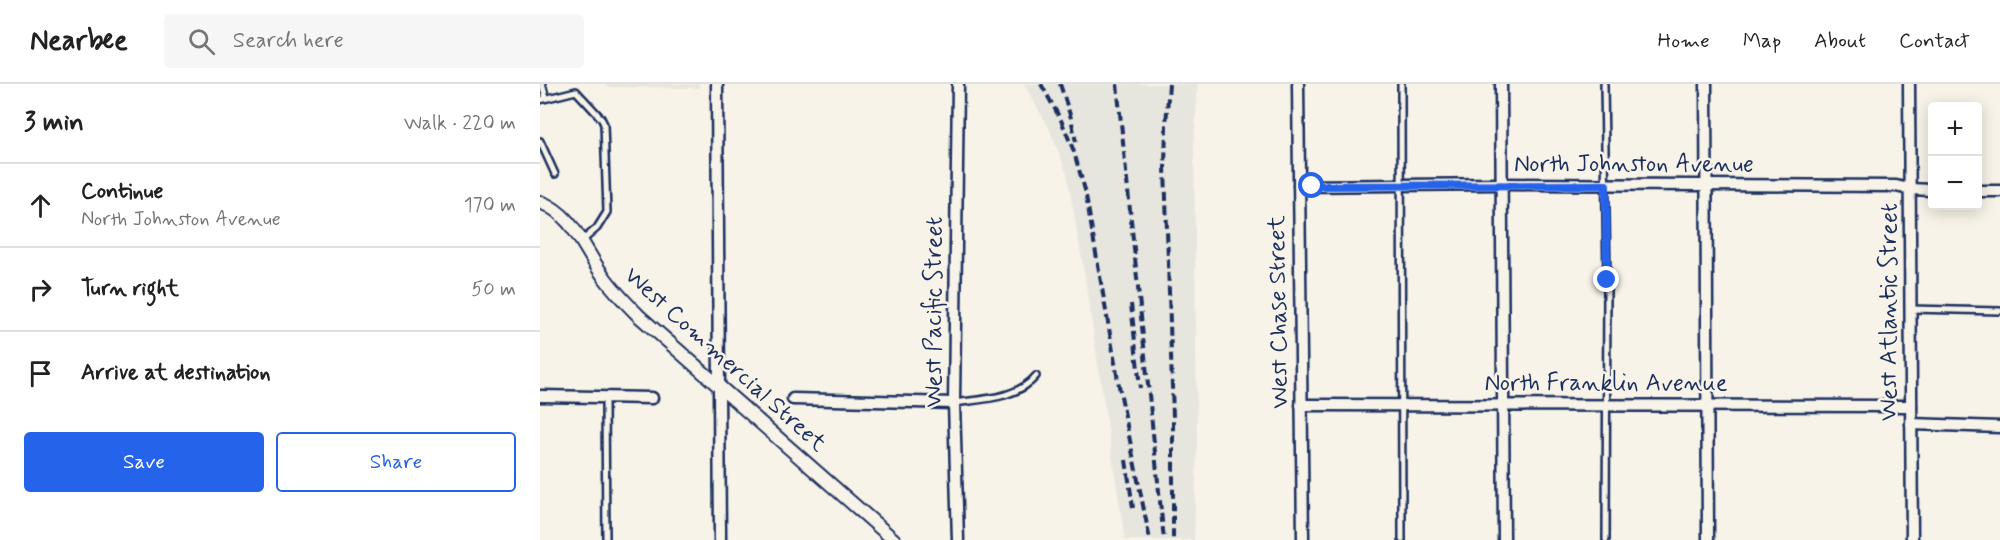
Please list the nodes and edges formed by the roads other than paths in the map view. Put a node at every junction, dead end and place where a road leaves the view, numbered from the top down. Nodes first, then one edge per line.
1 (542, 84) edge
2 (717, 84) edge
3 (958, 84) edge
4 (1298, 84) edge
5 (1401, 84) edge
6 (1501, 84) edge
7 (1604, 84) edge
8 (1706, 84) edge
9 (1909, 84) edge
10 (543, 99) edge
11 (540, 141) edge
12 (555, 174) dead end
13 (1502, 184) junction
14 (1400, 185) junction
15 (1606, 185) junction
16 (1706, 185) junction
17 (1299, 186) junction
18 (1909, 189) junction
19 (1928, 190) edge
20 (1982, 191) edge
21 (2000, 191) edge
22 (540, 202) edge
23 (582, 242) junction
24 (1910, 309) junction
25 (2000, 311) edge
26 (1036, 376) dead end
27 (719, 387) junction
28 (540, 396) edge
29 (605, 397) junction
30 (652, 398) dead end
31 (793, 399) dead end
32 (954, 403) junction
33 (1403, 404) junction
34 (1502, 404) junction
35 (1607, 404) junction
36 (1301, 405) junction
37 (1707, 405) junction
38 (1911, 406) junction
39 (1911, 424) junction
40 (2000, 427) edge
41 (606, 540) edge
42 (720, 540) edge
43 (894, 540) edge
44 (958, 540) edge
45 (1303, 540) edge
46 (1402, 540) edge
47 (1504, 540) edge
48 (1606, 540) edge
49 (1708, 540) edge
50 (1912, 540) edge

1 - 10 lane
2 - 27 street
3 - 32 street, West Pacific Street
4 - 17 street, West Chase Street
5 - 14 lane
6 - 13 street
7 - 15 lane
8 - 16 street
9 - 18 street, West Atlantic Street
10 - 23 lane
11 - 12 lane
13 - 14 street, North Johnston Avenue
13 - 15 street, North Johnston Avenue
13 - 34 street
14 - 17 street, North Johnston Avenue
14 - 33 lane
15 - 16 street, North Johnston Avenue
15 - 35 lane
16 - 18 street, North Johnston Avenue
16 - 37 street
17 - 36 street, West Chase Street
18 - 19 street, North Johnston Avenue
18 - 24 street, West Atlantic Street
20 - 21 street
22 - 23 street, West Commercial Street
23 - 27 street, West Commercial Street
24 - 25 lane
24 - 38 street, West Atlantic Street
26 - 32 lane
27 - 42 street
27 - 43 street, West Commercial Street
28 - 29 street
29 - 30 street
29 - 41 lane
31 - 32 street
32 - 44 street, West Pacific Street
33 - 34 street, North Franklin Avenue
33 - 36 street, North Franklin Avenue
33 - 46 lane
34 - 35 street, North Franklin Avenue
34 - 47 street
35 - 37 street, North Franklin Avenue
35 - 48 lane
36 - 45 street, West Chase Street
37 - 38 street, North Franklin Avenue
37 - 49 street
38 - 39 street, West Atlantic Street
39 - 40 street
39 - 50 street, West Atlantic Street

